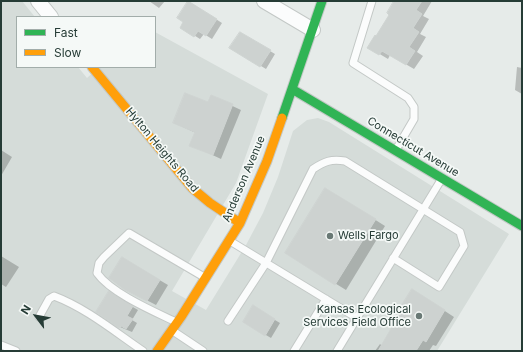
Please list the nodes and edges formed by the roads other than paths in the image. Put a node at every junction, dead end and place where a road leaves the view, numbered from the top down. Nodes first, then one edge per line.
1 (38, 1) edge
2 (264, 1) edge
3 (322, 1) edge
4 (372, 1) edge
5 (50, 16) edge
6 (312, 30) junction
7 (93, 68) edge
8 (292, 89) junction
9 (396, 150) junction
10 (442, 178) junction
11 (423, 209) junction
12 (240, 223) junction
13 (522, 226) edge
14 (230, 241) junction
15 (393, 258) junction
16 (266, 262) junction
17 (206, 278) junction
18 (326, 299) junction
19 (39, 317) dead end
20 (357, 318) junction
21 (228, 322) dead end
22 (174, 327) junction
23 (1, 345) edge
24 (16, 351) edge
25 (143, 351) edge
26 (157, 351) edge
27 (203, 351) edge
28 (294, 351) edge
29 (337, 351) edge

1 - 5 street
2 - 6 street
3 - 6 street, Anderson Avenue
4 - 9 lane
6 - 8 street, Anderson Avenue
7 - 12 street, Hylton Heights Road
8 - 9 street, Connecticut Avenue
8 - 12 street, Anderson Avenue
9 - 10 street, Connecticut Avenue
10 - 11 lane
10 - 13 street, Connecticut Avenue
11 - 15 lane
11 - 15 lane
11 - 16 lane
12 - 14 street, Anderson Avenue
14 - 16 lane
14 - 17 street, Anderson Avenue
15 - 20 lane
16 - 18 lane
16 - 21 lane
17 - 22 street, Anderson Avenue
17 - 22 lane
18 - 20 lane
18 - 28 lane
19 - 25 lane
20 - 29 lane
22 - 26 street, Anderson Avenue
22 - 27 lane
23 - 24 lane

